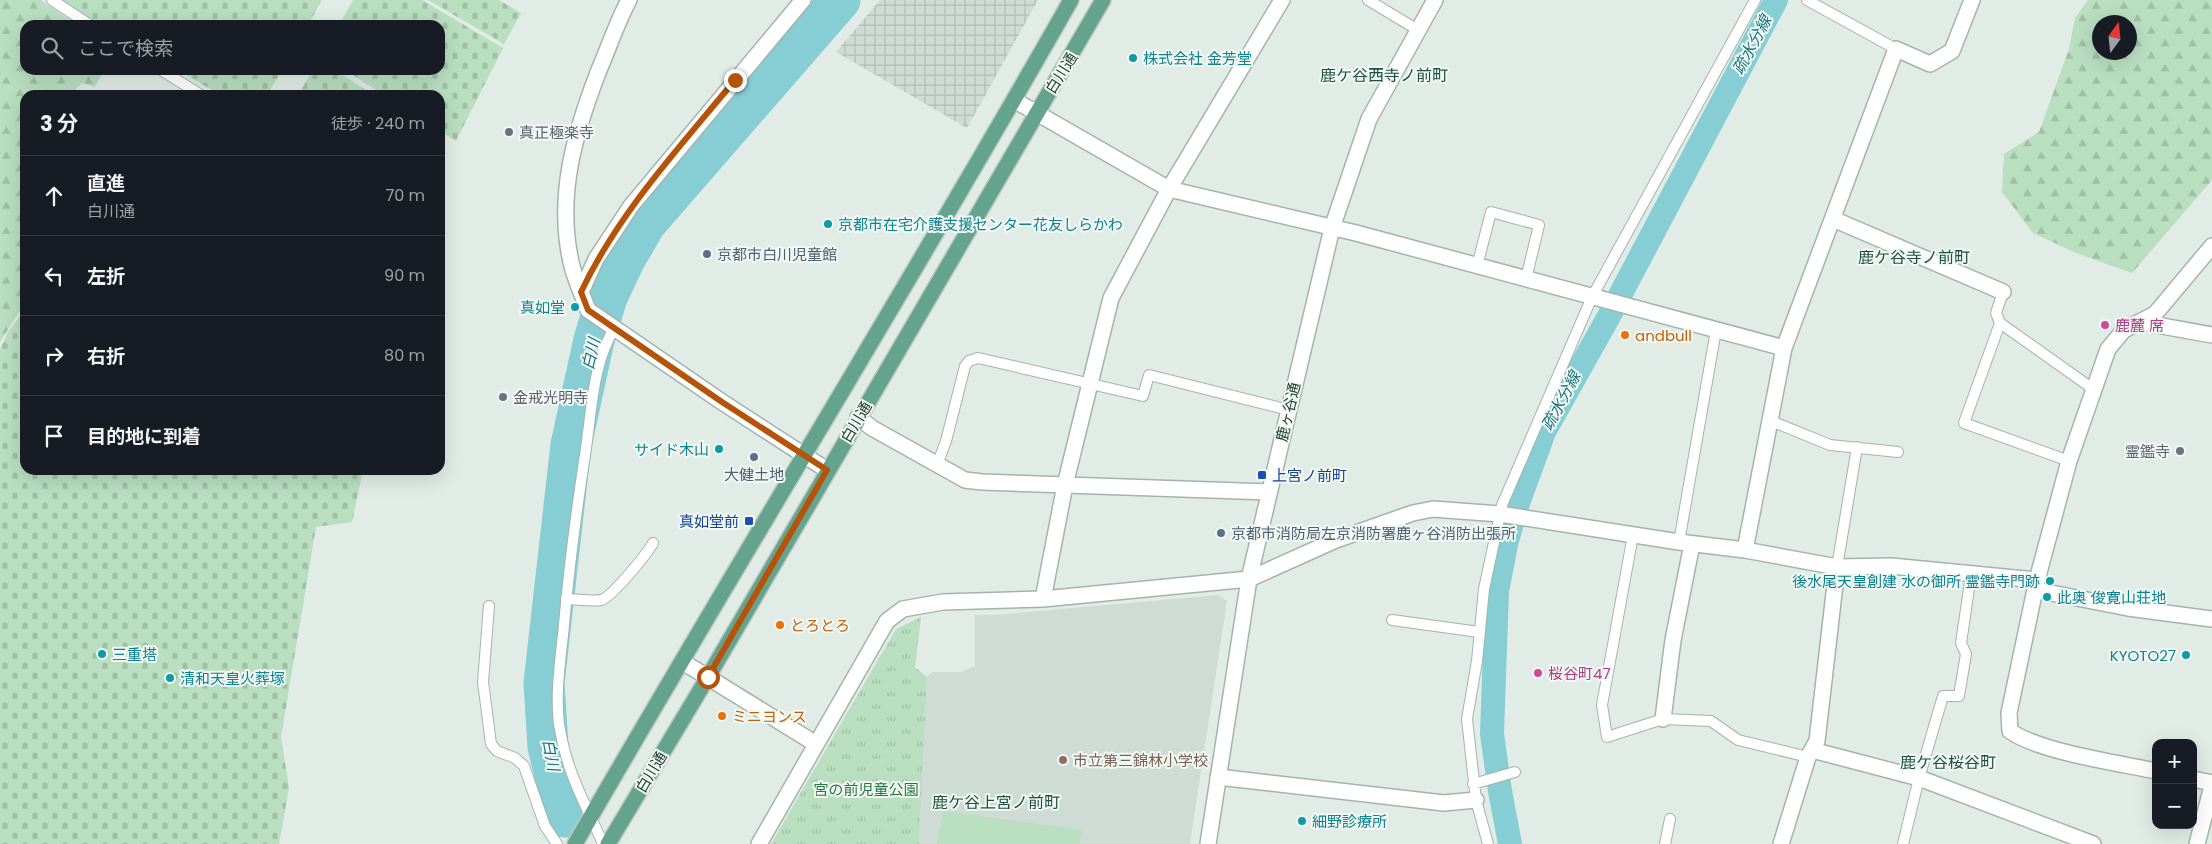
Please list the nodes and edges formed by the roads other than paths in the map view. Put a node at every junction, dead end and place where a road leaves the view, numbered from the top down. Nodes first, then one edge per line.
1 (52, 0) edge
2 (628, 0) edge
3 (803, 0) edge
4 (1071, 0) edge
5 (1103, 0) edge
6 (1282, 0) edge
7 (1368, 0) edge
8 (1435, 0) edge
9 (1755, 0) edge
10 (1807, 0) edge
11 (1972, 0) edge
12 (82, 20) edge
13 (1418, 30) junction
14 (1896, 49) junction
15 (169, 75) edge
16 (194, 90) edge
17 (1014, 100) junction
18 (1036, 112) junction
19 (1169, 190) junction
20 (1833, 219) junction
21 (1332, 228) junction
22 (2212, 246) edge
23 (1477, 266) junction
24 (1526, 279) junction
25 (581, 292) junction
26 (2003, 292) joint
27 (1600, 299) junction
28 (2140, 322) junction
29 (2000, 323) junction
30 (612, 325) junction
31 (1716, 330) junction
32 (2212, 335) edge
33 (1784, 348) junction
34 (1088, 383) junction
35 (2093, 389) junction
36 (1289, 410) junction
37 (858, 418) junction
38 (1771, 421) junction
39 (1857, 447) junction
40 (1898, 452) dead end
41 (803, 454) junction
42 (2069, 461) junction
43 (937, 465) junction
44 (827, 470) junction
45 (1065, 485) junction
46 (1269, 492) junction
47 (1503, 515) junction
48 (1633, 535) junction
49 (653, 543) dead end
50 (1686, 543) junction
51 (1745, 550) junction
52 (1838, 566) junction
53 (1971, 575) junction
54 (1249, 578) junction
55 (2036, 585) junction
56 (566, 599) junction
57 (1043, 599) junction
58 (489, 606) dead end
59 (2212, 619) edge
60 (1392, 620) dead end
61 (1479, 632) junction
62 (683, 662) junction
63 (708, 677) junction
64 (1663, 719) junction
65 (816, 744) junction
66 (1810, 754) junction
67 (2152, 770) edge
68 (1515, 772) dead end
69 (1218, 777) junction
70 (1919, 778) junction
71 (2197, 780) edge
72 (1473, 784) junction
73 (2212, 785) edge
74 (1476, 800) junction
75 (591, 817) junction
76 (1670, 819) dead end
77 (556, 844) edge
78 (576, 844) edge
79 (603, 844) edge
80 (608, 844) edge
81 (759, 844) edge
82 (1208, 844) edge
83 (1488, 844) edge
84 (1665, 844) edge
85 (1780, 844) edge
86 (1903, 844) edge
87 (2093, 844) edge
88 (2196, 844) edge

1 - 12 lane
2 - 25 street
3 - 25 street
4 - 17 main road, 白川通
5 - 18 main road, 白川通
6 - 19 street
7 - 13 lane
8 - 13 street, 鹿ヶ谷通
9 - 27 lane
10 - 14 lane
11 - 14 street
13 - 21 street, 鹿ヶ谷通
14 - 20 street
15 - 16 lane
17 - 18 street
17 - 41 main road, 白川通
18 - 19 street
18 - 37 main road, 白川通
19 - 21 street
19 - 34 street
20 - 26 street
20 - 33 street
21 - 23 street
21 - 36 street, 鹿ヶ谷通
22 - 28 street
23 - 24 street
23 - 24 lane
24 - 27 street
25 - 30 street
26 - 29 lane
27 - 31 street
27 - 47 lane
28 - 32 street
28 - 35 street
29 - 35 lane
29 - 42 lane
30 - 41 street
30 - 56 lane
31 - 33 street
31 - 50 lane
33 - 38 street
34 - 36 lane
34 - 43 lane
34 - 45 street
35 - 42 street
36 - 46 street, 鹿ヶ谷通
37 - 43 street
37 - 44 main road, 白川通
38 - 39 lane
38 - 51 street
39 - 40 lane
39 - 52 lane
41 - 44 street
41 - 62 main road, 白川通
42 - 55 street
43 - 45 street
44 - 63 main road, 白川通
45 - 46 street
45 - 57 street
46 - 54 street, 鹿ヶ谷通
47 - 48 street
47 - 54 street
47 - 61 lane
48 - 50 street
48 - 64 lane
49 - 56 lane
50 - 51 street
50 - 64 street
51 - 52 street
52 - 53 street
52 - 66 street
53 - 55 street
53 - 70 lane
54 - 57 street
54 - 69 street, 鹿ヶ谷通
55 - 59 street
55 - 67 street
56 - 75 lane
57 - 65 street
58 - 77 lane
60 - 61 lane
61 - 72 lane
62 - 63 street
62 - 75 main road, 白川通
63 - 65 street
63 - 80 main road, 白川通
64 - 66 lane
65 - 81 street
66 - 70 street
66 - 85 street
68 - 72 lane
69 - 74 street
69 - 82 street, 鹿ヶ谷通
70 - 86 lane
70 - 87 street
71 - 73 street
72 - 74 lane
73 - 88 street
74 - 83 lane
75 - 78 main road, 白川通
75 - 79 lane
76 - 84 lane

